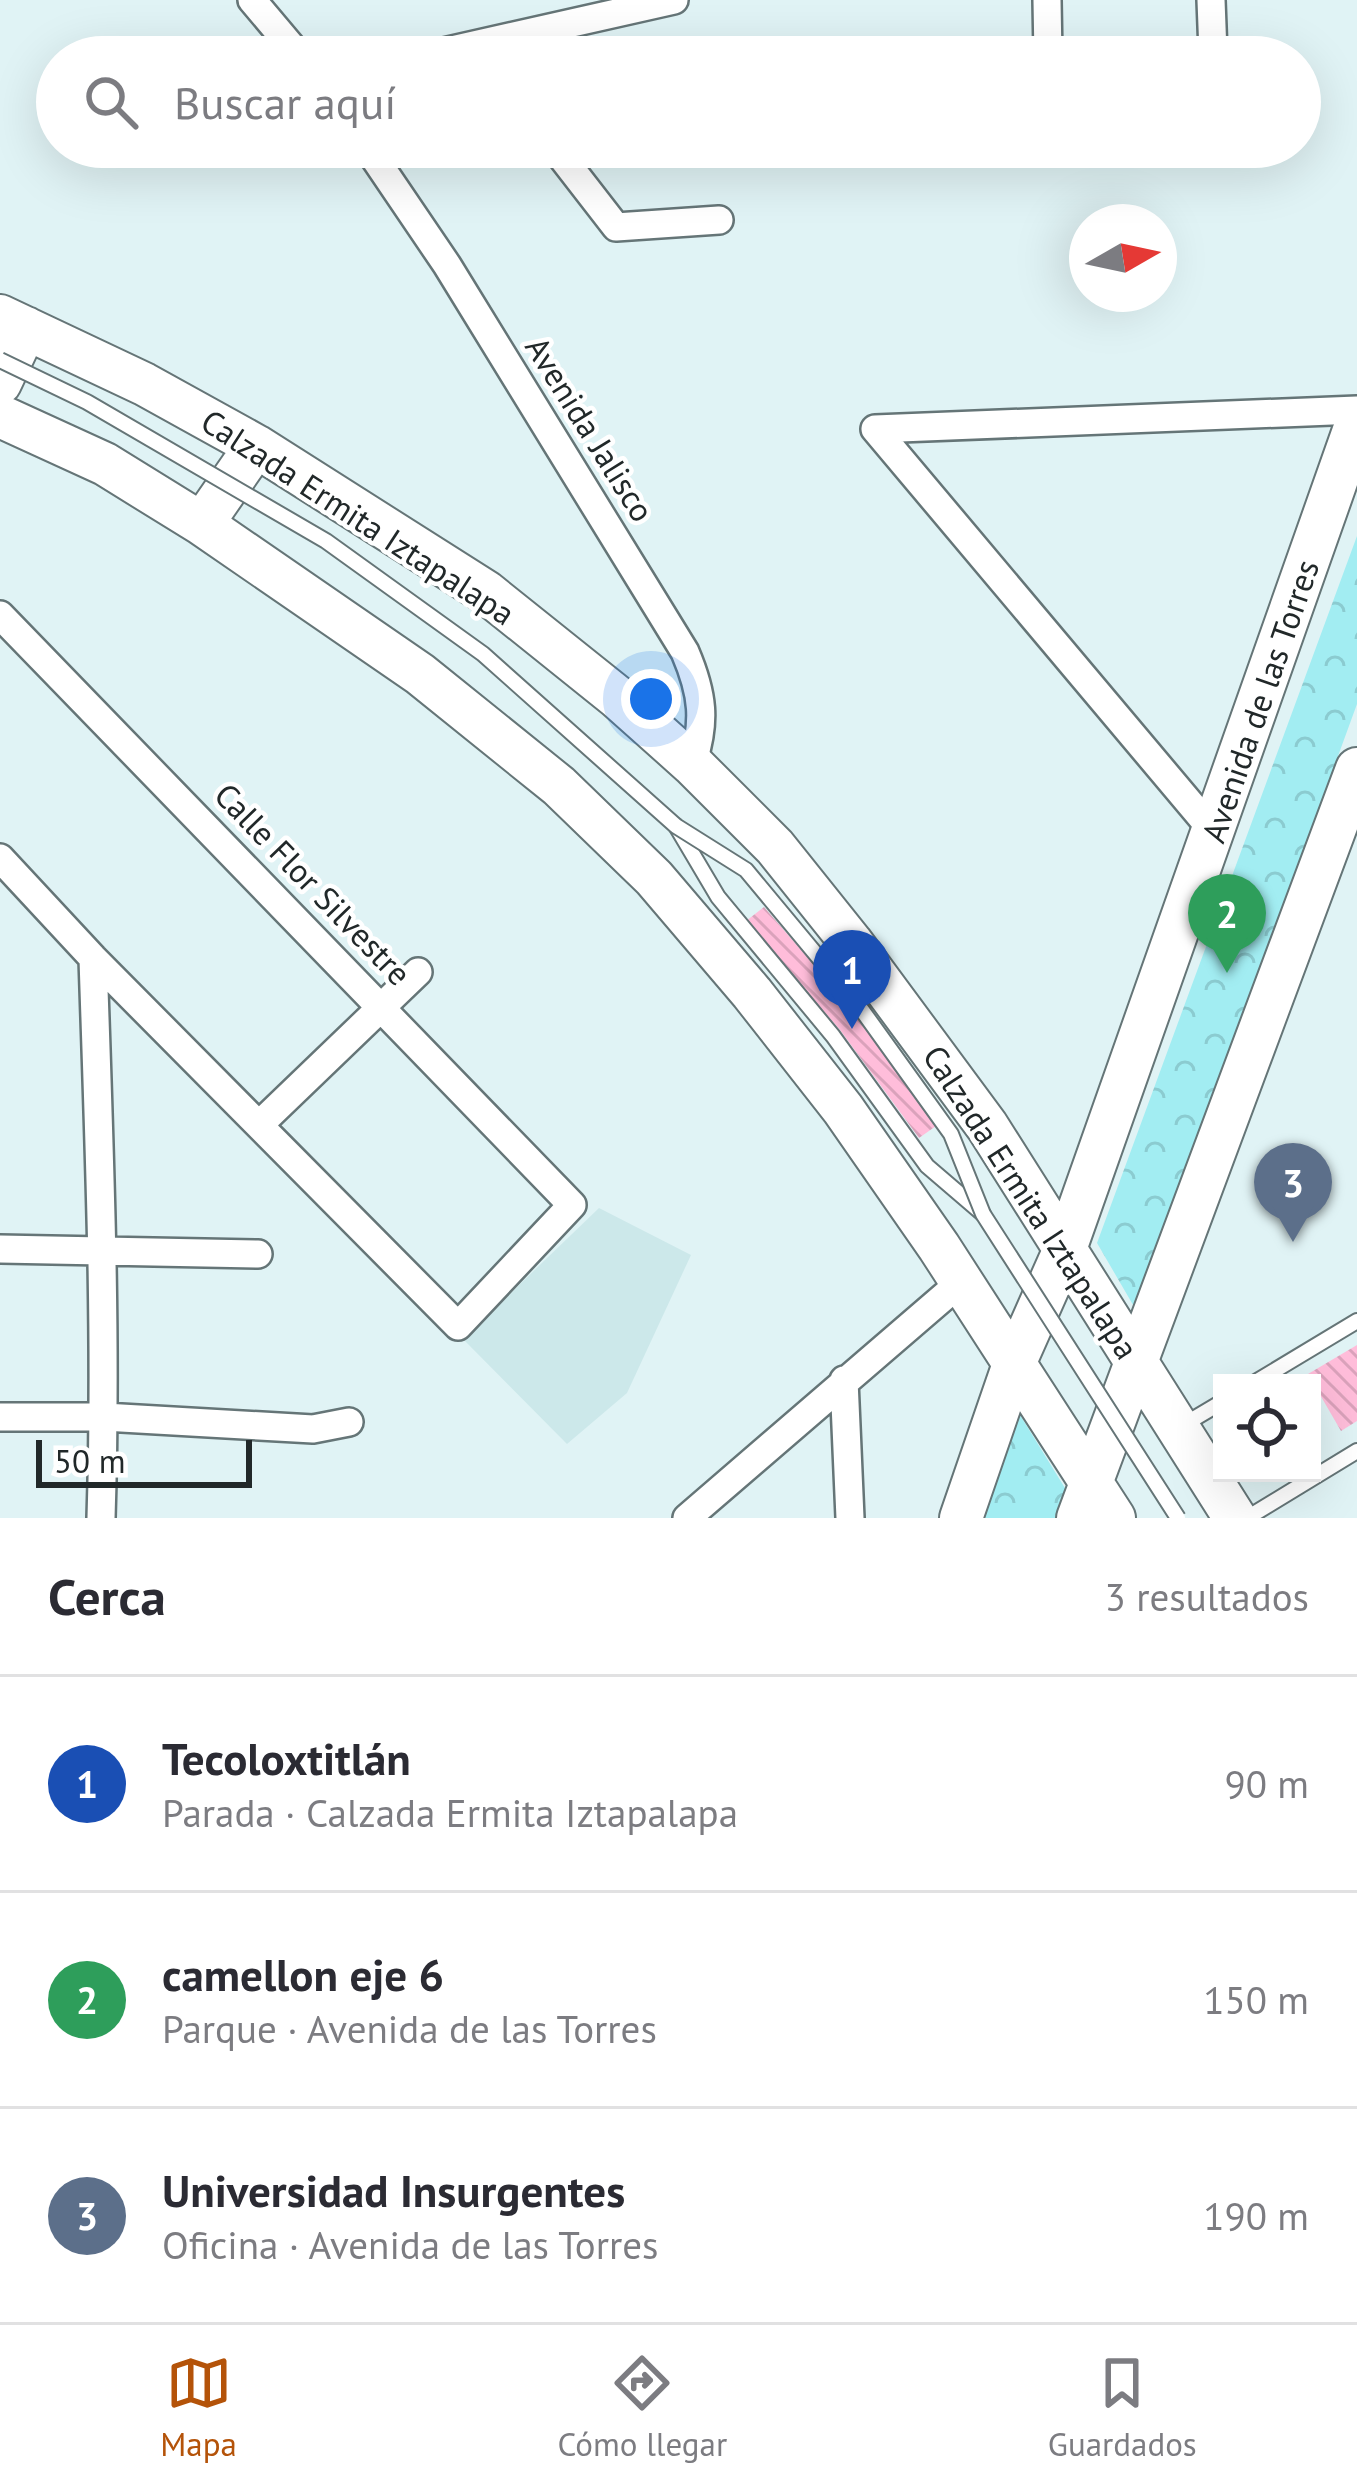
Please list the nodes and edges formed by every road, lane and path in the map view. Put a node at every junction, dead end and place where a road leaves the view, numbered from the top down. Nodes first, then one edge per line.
1 (252, 0) edge
2 (674, 0) edge
3 (1047, 0) edge
4 (1210, 0) edge
5 (282, 36) edge
6 (537, 36) edge
7 (1048, 36) edge
8 (1212, 36) edge
9 (381, 168) edge
10 (570, 168) edge
11 (719, 220) dead end
12 (9, 335) edge
13 (0, 383) edge
14 (1357, 410) edge
15 (0, 416) edge
16 (1357, 422) edge
17 (256, 446) junction
18 (202, 524) junction
19 (0, 615) edge
20 (692, 764) junction
21 (1357, 769) edge
22 (676, 826) junction
23 (1214, 832) junction
24 (1346, 835) edge
25 (0, 858) edge
26 (93, 958) junction
27 (418, 972) dead end
28 (382, 1007) junction
29 (260, 1124) junction
30 (983, 1214) junction
31 (0, 1249) edge
32 (1065, 1249) junction
33 (102, 1253) junction
34 (258, 1254) dead end
35 (961, 1282) junction
36 (1357, 1321) edge
37 (1014, 1364) junction
38 (1138, 1365) junction
39 (1269, 1374) edge
40 (844, 1379) junction
41 (1213, 1407) edge
42 (0, 1417) edge
43 (104, 1418) junction
44 (349, 1422) dead end
45 (1179, 1428) junction
46 (1357, 1451) edge
47 (1084, 1500) edge
48 (101, 1518) edge
49 (687, 1518) edge
50 (850, 1518) edge
51 (961, 1518) edge
52 (1114, 1518) edge
53 (1178, 1518) edge
54 (1235, 1518) edge
55 (1247, 1518) edge

1 - 5 street
2 - 6 street
3 - 7 street
4 - 8 street
9 - 20 street, Avenida Jalisco
10 - 11 street
12 - 13 main road
12 - 17 main road, Calzada Ermita Iztapalapa
12 - 22 lane, bridge
14 - 23 street
15 - 18 main road
16 - 23 main road, Avenida de las Torres
17 - 18 main road
17 - 20 main road, Calzada Ermita Iztapalapa
18 - 35 main road
19 - 28 street, Calle Flor Silvestre
20 - 32 main road, Calzada Ermita Iztapalapa
21 - 24 main road
22 - 30 lane, bridge
22 - 30 lane, bridge
23 - 32 main road, Avenida de las Torres
24 - 38 main road
25 - 26 street
26 - 29 street
26 - 33 street
27 - 28 street
28 - 29 street
28 - 29 street, Calle Flor Silvestre
30 - 53 lane, bridge
31 - 33 street
32 - 37 main road, Avenida de las Torres
32 - 38 main road, Calzada Ermita Iztapalapa
33 - 34 street
33 - 43 street
35 - 37 main road
35 - 40 street
36 - 39 lane
37 - 47 main road
37 - 51 main road, Avenida de las Torres
38 - 45 main road, Calzada Ermita Iztapalapa
38 - 47 main road
40 - 49 street
40 - 50 street
41 - 45 lane
42 - 43 street
43 - 44 street
43 - 48 street
45 - 54 main road, Calzada Ermita Iztapalapa
46 - 55 lane
47 - 52 main road

